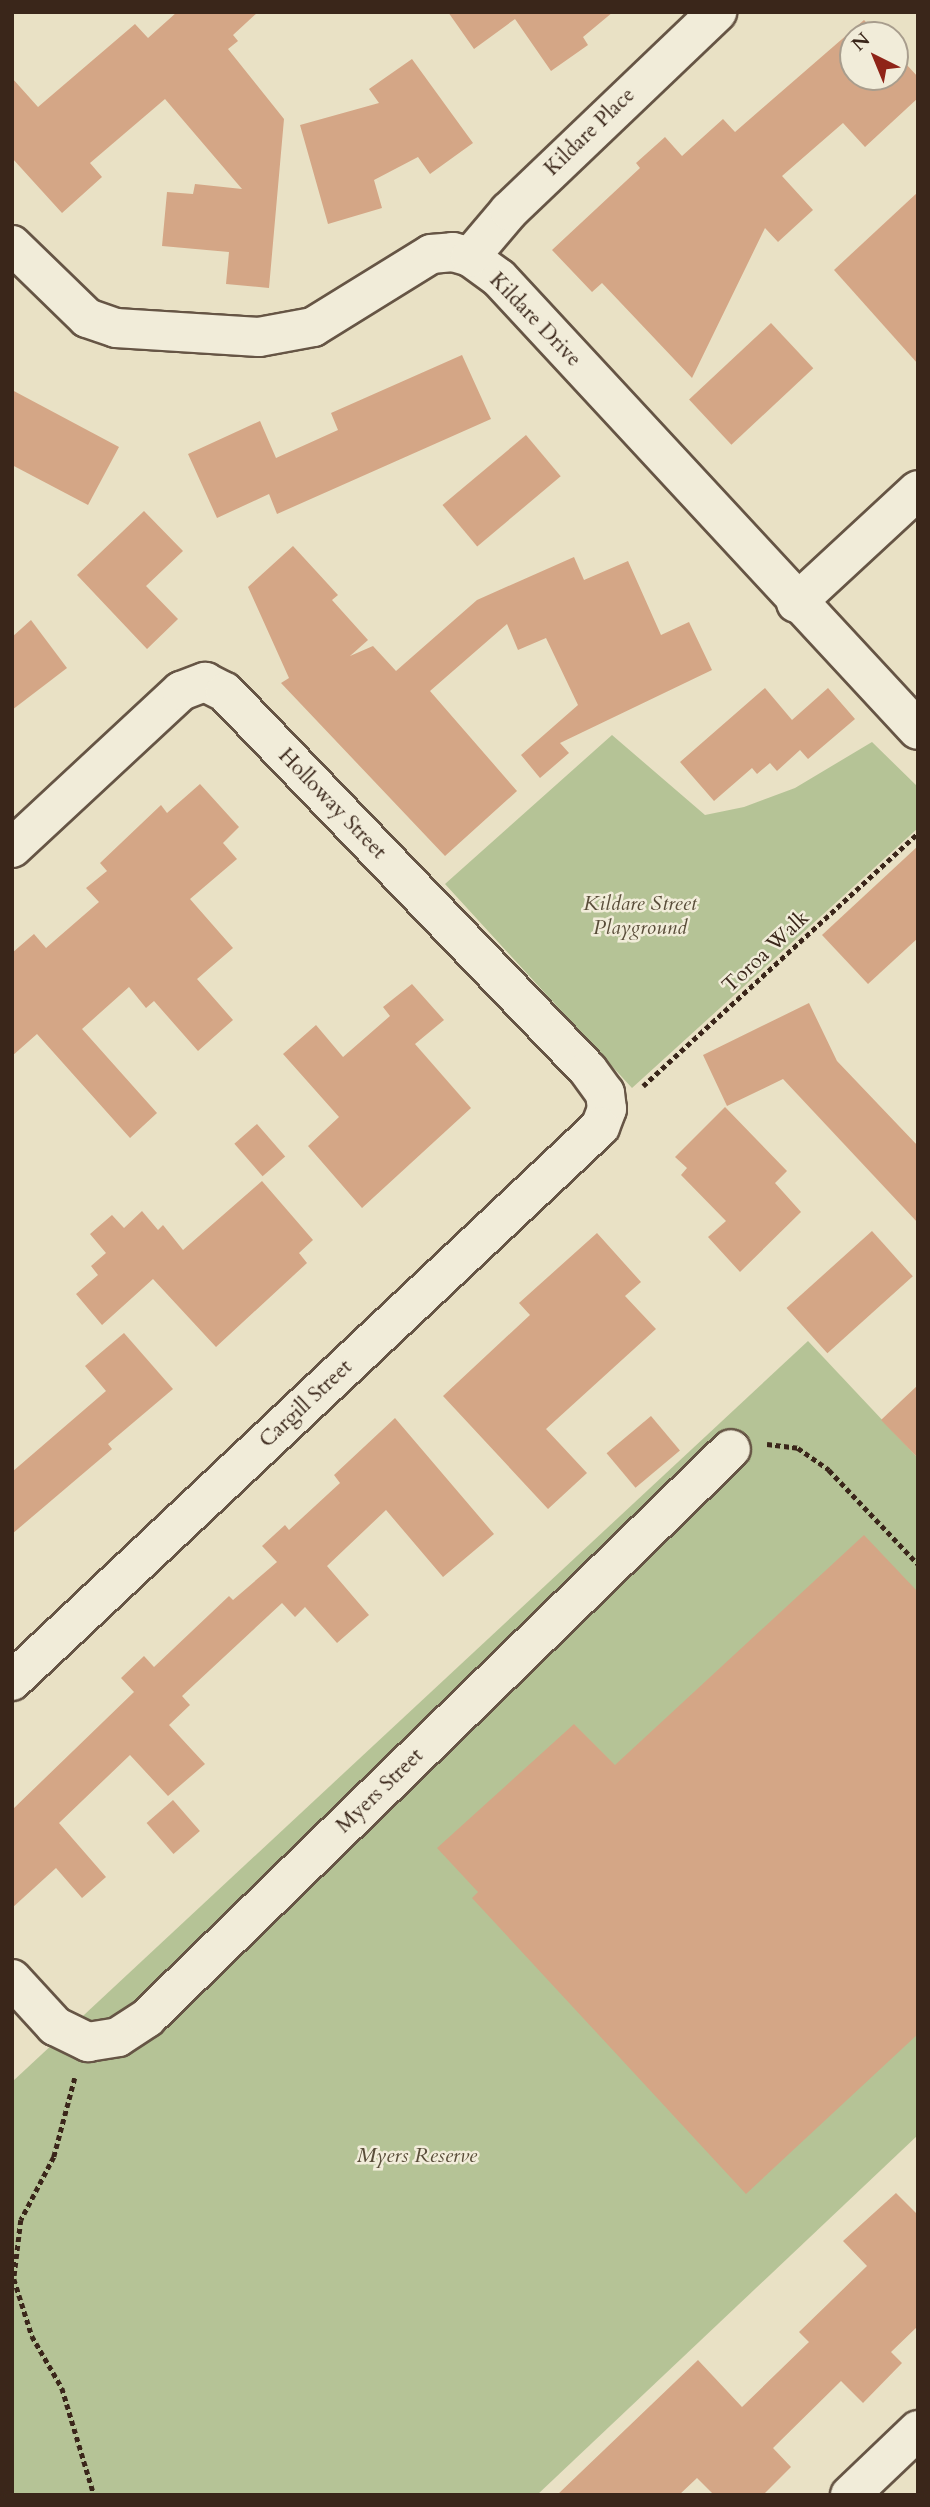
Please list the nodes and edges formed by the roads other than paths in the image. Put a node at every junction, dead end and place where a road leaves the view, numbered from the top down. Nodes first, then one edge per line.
1 (717, 12) edge
2 (12, 245) edge
3 (470, 257) junction
4 (918, 490) edge
5 (796, 603) junction
6 (918, 730) edge
7 (12, 848) edge
8 (600, 1127) joint
9 (731, 1448) road end
10 (12, 1681) edge
11 (12, 1979) edge
12 (918, 2430) edge
13 (850, 2495) edge

1 - 3 street, Kildare Place
2 - 3 street, Kildare Drive
3 - 5 street, Kildare Drive
4 - 5 street
5 - 6 street, Kildare Drive
7 - 8 street, Holloway Street
8 - 10 street, Cargill Street
9 - 11 street, Myers Street
12 - 13 street

